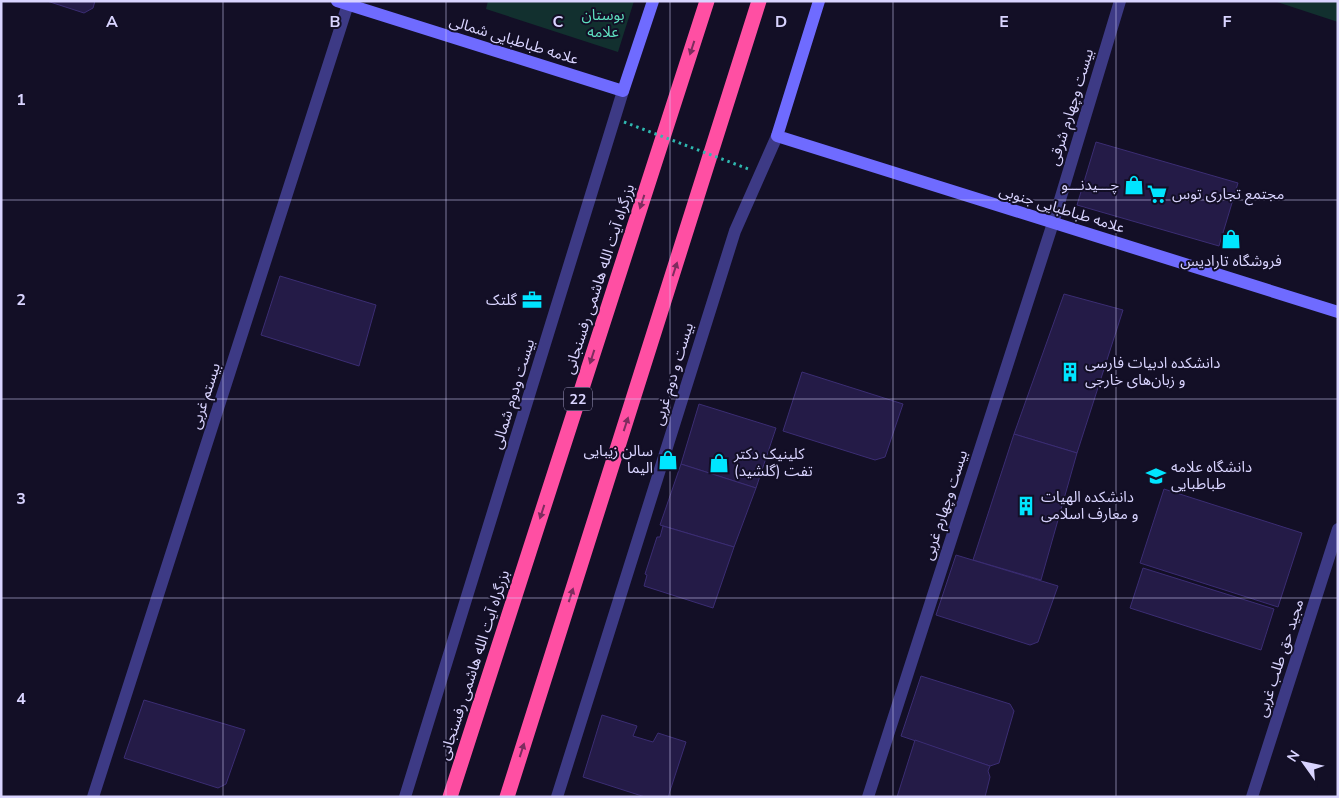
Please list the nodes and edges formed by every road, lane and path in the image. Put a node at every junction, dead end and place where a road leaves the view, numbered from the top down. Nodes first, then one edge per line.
1 (653, 1) edge
2 (707, 1) edge
3 (759, 1) edge
4 (819, 1) edge
5 (1120, 1) edge
6 (345, 2) edge
7 (623, 91) junction
8 (624, 122) dead end
9 (777, 136) junction
10 (750, 170) dead end
11 (1052, 223) junction
12 (1338, 312) edge
13 (1338, 529) edge
14 (93, 797) edge
15 (405, 797) edge
16 (450, 797) edge
17 (507, 797) edge
18 (557, 797) edge
19 (868, 797) edge
20 (1252, 797) edge

1 - 7 street, بیست ودوم شمالی
2 -> 16 highway, بزرگراه آیت الله هاشمی رفسنجانی / 22
17 -> 3 highway
4 - 9 street
5 - 11 street, بیست وچهارم شرقی
6 - 7 street, علامه طباطبایی شمالی
6 - 14 street, بیستم غربی
7 - 15 street, بیست ودوم شمالی
8 - 10 path, bridge
9 - 11 street, علامه طباطبایی جنوبی
9 - 18 street, بیست و دوم غربی
11 - 12 street, علامه طباطبایی جنوبی
11 - 19 street, بیست وچهارم غربی
13 - 20 street, مجید حق طلب غربی

